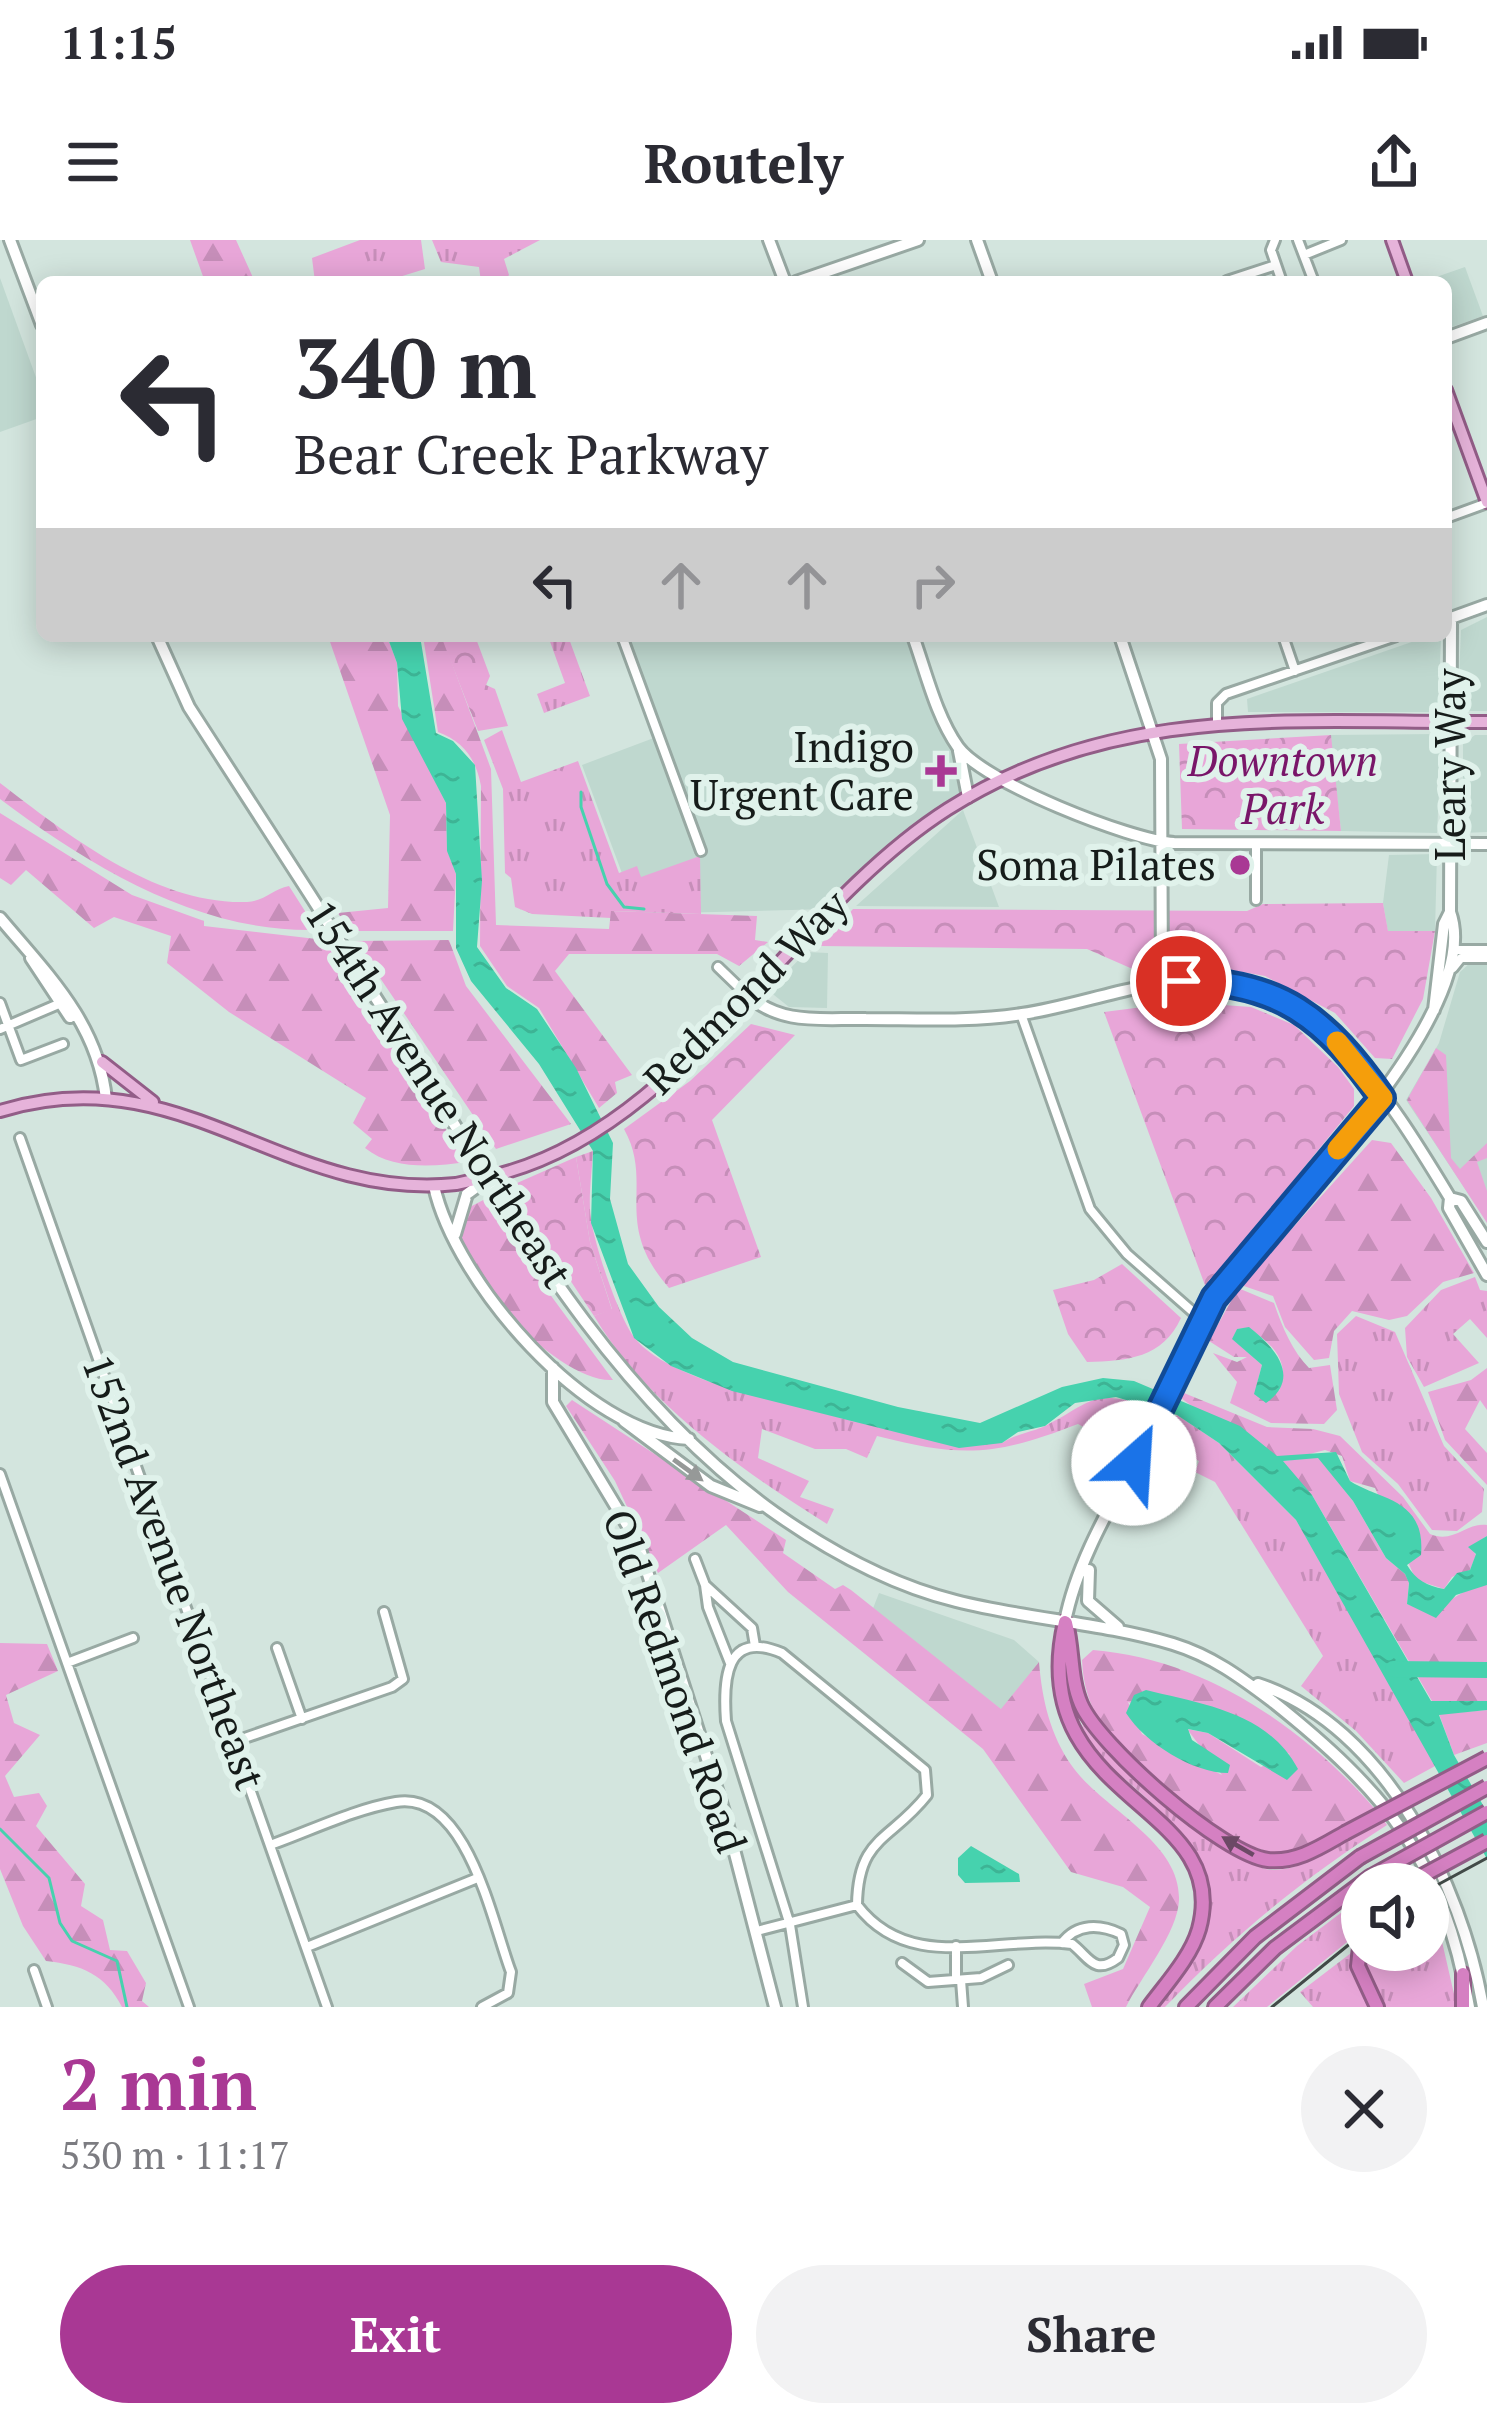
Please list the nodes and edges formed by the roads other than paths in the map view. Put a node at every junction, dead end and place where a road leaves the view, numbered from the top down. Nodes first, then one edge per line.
1 (10, 240) edge
2 (769, 240) edge
3 (918, 240) edge
4 (976, 240) edge
5 (1275, 240) edge
6 (1298, 240) edge
7 (1341, 240) edge
8 (1392, 240) edge
9 (1304, 255) junction
10 (1276, 266) junction
11 (783, 276) edge
12 (813, 276) edge
13 (990, 276) edge
14 (1243, 276) edge
15 (1280, 276) edge
16 (1312, 276) edge
17 (1405, 276) edge
18 (36, 309) edge
19 (1487, 323) edge
20 (1452, 336) edge
21 (1452, 407) edge
22 (1487, 503) edge
23 (1452, 516) edge
24 (1487, 605) edge
25 (1452, 617) edge
26 (161, 642) edge
27 (624, 642) edge
28 (916, 642) edge
29 (1122, 642) edge
30 (1284, 642) edge
31 (1378, 642) edge
32 (1449, 642) edge
33 (1295, 670) junction
34 (1451, 722) junction
35 (1487, 722) edge
36 (1217, 724) junction
37 (1154, 729) junction
38 (958, 748) junction
39 (1002, 779) junction
40 (968, 797) junction
41 (1162, 842) junction
42 (1256, 844) junction
43 (1450, 844) junction
44 (1487, 844) edge
45 (701, 851) dead end
46 (1256, 899) dead end
47 (1450, 912) junction
48 (0, 918) edge
49 (1454, 950) junction
50 (1487, 954) edge
51 (30, 955) junction
52 (718, 967) dead end
53 (1450, 975) junction
54 (1162, 985) junction
55 (746, 994) junction
56 (1434, 994) junction
57 (0, 1003) edge
58 (61, 1004) junction
59 (1434, 1010) junction
60 (1021, 1014) junction
61 (4, 1028) edge
62 (92, 1040) junction
63 (63, 1044) dead end
64 (102, 1061) junction
65 (1382, 1098) junction
66 (106, 1099) junction
67 (156, 1104) junction
68 (0, 1111) edge
69 (20, 1138) dead end
70 (492, 1177) junction
71 (434, 1186) junction
72 (1450, 1198) junction
73 (1487, 1242) edge
74 (455, 1244) junction
75 (1482, 1254) edge
76 (1487, 1275) edge
77 (1201, 1319) junction
78 (553, 1368) junction
79 (614, 1411) junction
80 (689, 1439) junction
81 (0, 1474) edge
82 (773, 1512) junction
83 (1090, 1555) junction
84 (695, 1559) dead end
85 (705, 1585) junction
86 (384, 1612) dead end
87 (1065, 1622) junction
88 (1130, 1634) junction
89 (133, 1638) dead end
90 (755, 1646) junction
91 (277, 1648) dead end
92 (67, 1663) junction
93 (730, 1663) junction
94 (1250, 1682) junction
95 (302, 1719) junction
96 (236, 1741) junction
97 (1487, 1759) edge
98 (1487, 1787) edge
99 (1487, 1812) edge
100 (1487, 1841) edge
101 (272, 1844) junction
102 (1446, 1863) edge
103 (475, 1880) junction
104 (856, 1905) junction
105 (790, 1925) junction
106 (757, 1930) junction
107 (1062, 1943) junction
108 (956, 1946) junction
109 (307, 1947) junction
110 (902, 1964) dead end
111 (1008, 1965) dead end
112 (34, 1970) dead end
113 (1360, 1971) edge
114 (1463, 1974) joint
115 (958, 1980) junction
116 (47, 2007) edge
117 (189, 2007) edge
118 (327, 2007) edge
119 (482, 2007) edge
120 (775, 2007) edge
121 (803, 2007) edge
122 (962, 2007) edge
123 (1149, 2007) edge
124 (1186, 2007) edge
125 (1215, 2007) edge
126 (1377, 2007) edge
127 (1466, 2007) edge
128 (1483, 2007) edge

1 - 18 main road
2 - 11 main road
3 - 12 main road
4 - 13 main road
5 - 10 street
6 - 9 street
7 - 9 street
8 - 17 main road
9 - 16 street
10 - 14 street
10 - 15 street
19 - 20 main road
21 - 22 main road
22 - 23 street
24 - 25 main road
26 - 80 main road, 154th Avenue Northeast
27 - 45 street
28 - 38 main road
29 - 37 main road
30 - 33 street
31 - 33 street
32 - 34 main road, Leary Way
33 - 36 street
34 - 35 main road, Redmond Way
34 - 36 main road, Redmond Way
34 - 43 main road, Leary Way
36 - 37 main road, Redmond Way
37 - 39 main road, Redmond Way
37 - 41 main road
38 - 39 main road
38 - 40 main road
39 - 40 main road, Redmond Way
39 - 41 main road
40 - 55 main road, Redmond Way
41 - 42 main road
41 - 54 main road
42 - 43 main road
42 - 46 street
43 - 44 main road
43 - 47 main road, Leary Way
47 - 49 main road, Leary Way
47 - 56 main road, Leary Way
48 - 51 main road
49 - 50 street
49 - 53 main road, Leary Way
49 - 56 main road
50 - 53 street
51 - 58 main road
51 - 62 main road
52 - 55 street
53 - 59 main road, Leary Way
54 - 60 main road
54 - 65 main road
55 - 60 main road
55 - 70 main road, Redmond Way
56 - 59 main road, Leary Way
57 - 61 street
58 - 61 street
58 - 62 main road
59 - 65 main road, Leary Way
60 - 77 street
61 - 63 street
62 - 64 main road
64 - 66 main road
64 - 67 main road
65 - 72 main road
65 - 77 main road, Leary Way
66 - 67 main road, Redmond Way
66 - 68 main road, Redmond Way
67 - 71 main road, Redmond Way
69 - 96 street, 152nd Avenue Northeast
70 - 71 main road, Redmond Way, bridge
70 - 74 main road, bridge
71 - 74 main road
72 - 73 main road
72 - 75 main road
74 - 78 main road
75 - 76 main road
77 - 83 main road, Leary Way
78 - 79 main road
78 - 106 main road, Old Redmond Road
79 - 80 main road
79 -> 82 main road
80 - 82 main road, 154th Avenue Northeast
81 - 92 street
82 - 87 main road
83 - 87 main road, Leary Way
83 - 88 main road
84 - 85 street
85 - 90 street
85 - 93 street
86 - 95 street
87 - 88 main road
97 -> 87 highway, bridge
87 - 123 highway
88 - 94 main road
89 - 92 street
90 - 93 street
90 - 104 street
91 - 95 street
92 - 117 street
93 - 105 street
94 - 114 main road
94 - 128 main road
95 - 96 street
96 - 101 street, 152nd Avenue Northeast
98 - 124 highway, bridge
99 - 125 highway, bridge
100 - 102 highway, bridge
101 - 103 street
101 - 109 street, 152nd Avenue Northeast
103 - 109 street
103 - 119 street
104 - 105 street
104 - 108 street
105 - 106 street
105 - 121 street
106 - 120 main road, Old Redmond Road
107 - 107 street
107 - 108 street
108 - 115 street
109 - 118 street, 152nd Avenue Northeast
110 - 115 street
111 - 115 street
112 - 116 street
113 - 126 highway
114 - 127 highway
115 - 122 street

